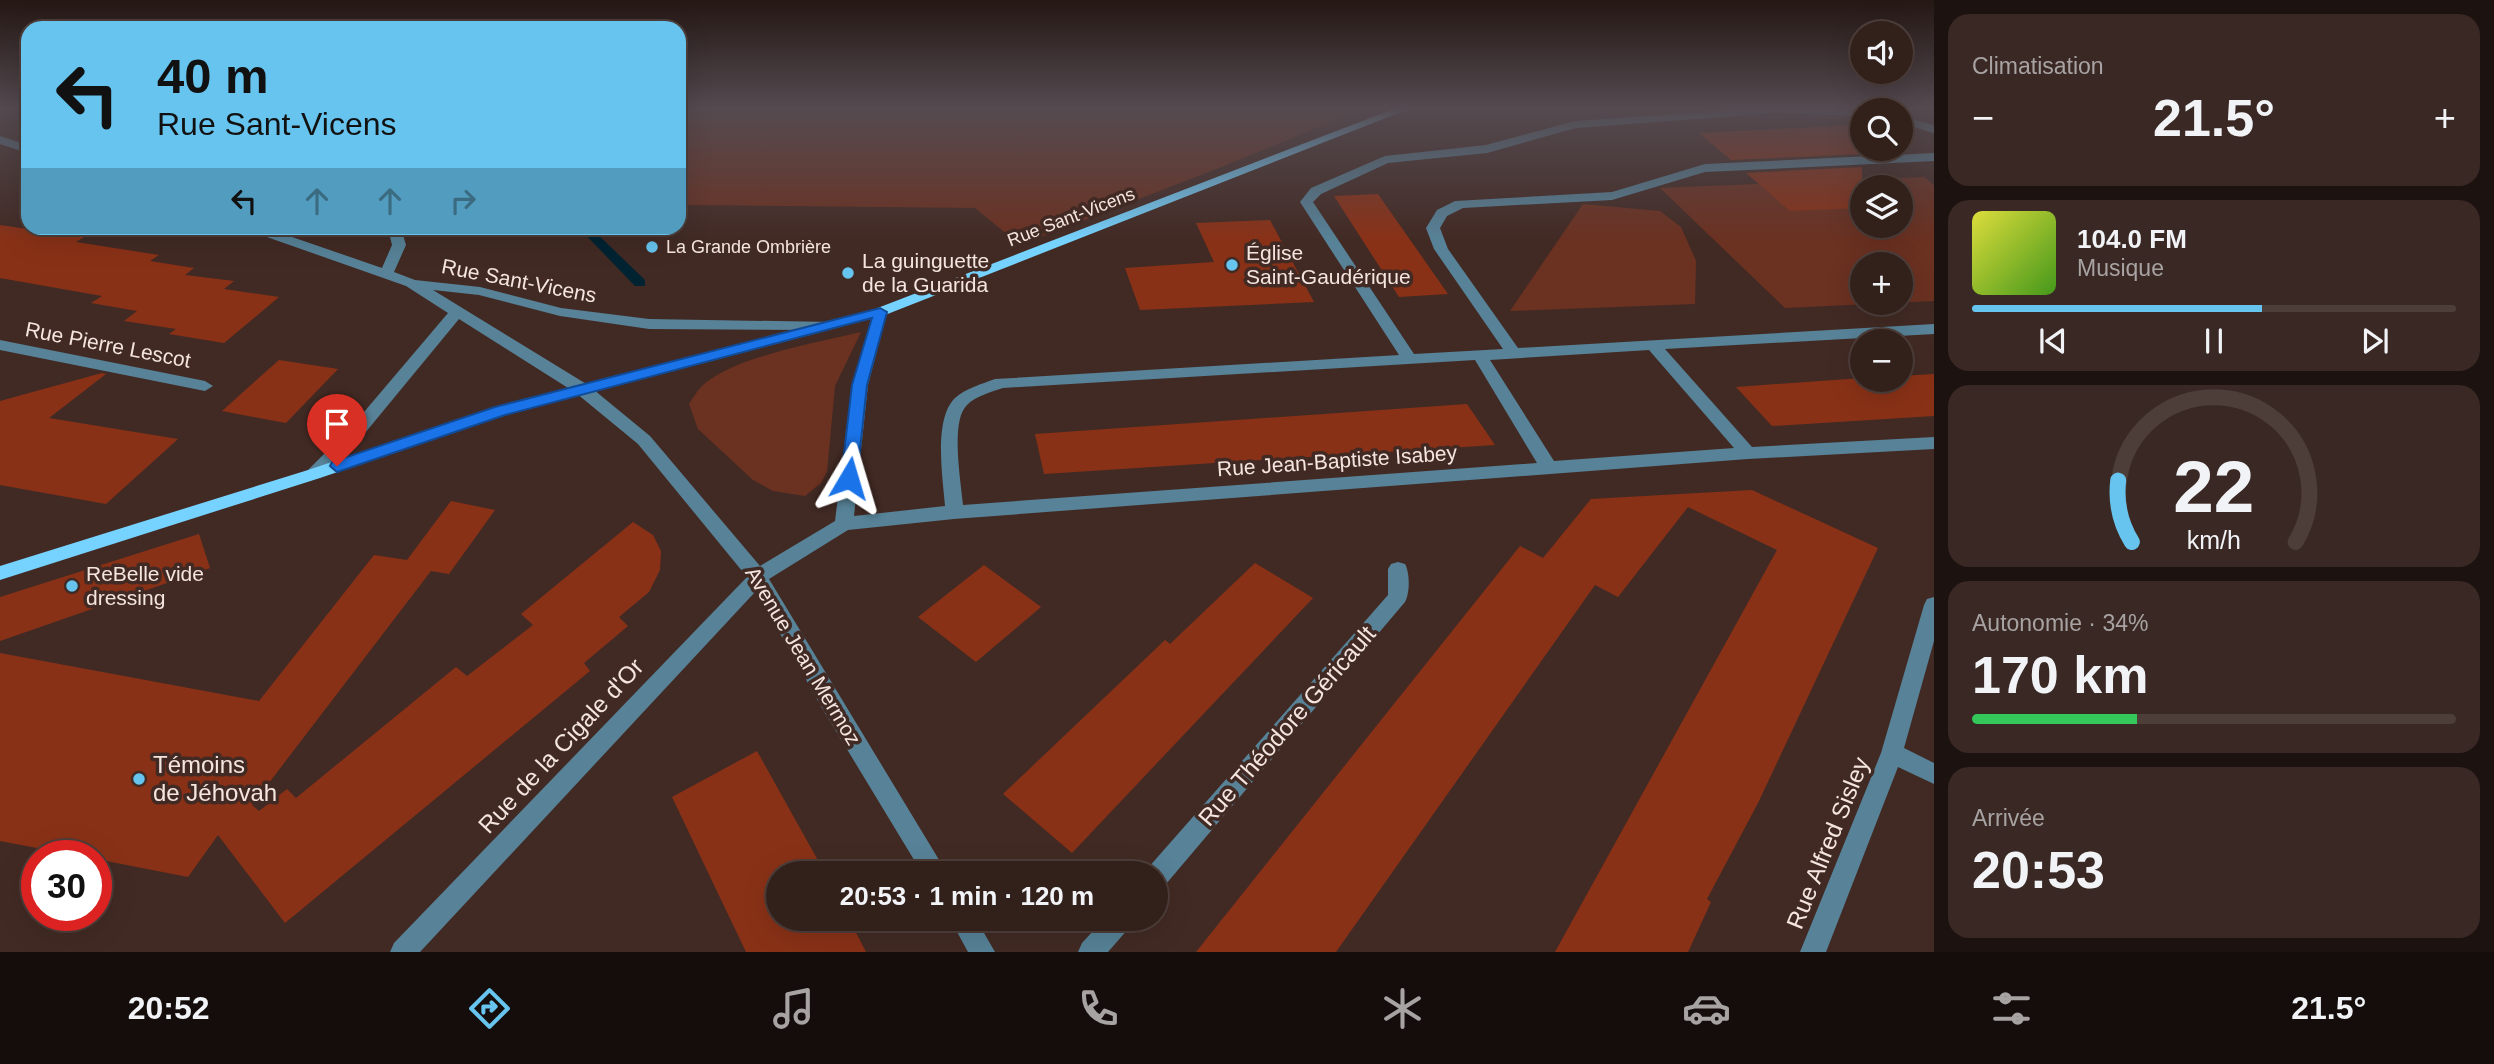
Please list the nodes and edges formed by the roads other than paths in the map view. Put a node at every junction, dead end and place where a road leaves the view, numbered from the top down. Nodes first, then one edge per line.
1 (1291, 152) edge
2 (1455, 152) edge
3 (1934, 157) edge
4 (275, 235) edge
5 (399, 235) edge
6 (386, 274) junction
7 (411, 283) junction
8 (880, 312) junction
9 (456, 313) junction
10 (828, 325) junction
11 (1934, 329) edge
12 (1654, 345) junction
13 (1, 346) edge
14 (1514, 354) junction
15 (1480, 356) junction
16 (1409, 359) junction
17 (205, 386) dead end
18 (582, 389) junction
19 (1934, 443) edge
20 (1748, 453) junction
21 (1549, 468) junction
22 (314, 474) junction
23 (954, 512) junction
24 (844, 524) junction
25 (1398, 569) dead end
26 (0, 573) edge
27 (758, 577) junction
28 (1934, 605) edge
29 (1892, 753) junction
30 (1934, 774) edge
31 (928, 861) edge
32 (1168, 863) edge
33 (969, 931) edge
34 (1109, 931) edge
35 (403, 952) edge
36 (982, 952) edge
37 (1091, 952) edge
38 (1813, 952) edge

1 - 8 main road, Rue Sant-Vicens
2 - 16 street
3 - 14 street
4 - 6 street, Avenue Jean Mermoz
5 - 6 street
6 - 7 street, Avenue Jean Mermoz
7 - 9 street, Avenue Jean Mermoz
7 - 10 street, Rue Sant-Vicens
8 - 10 main road, Rue Sant-Vicens
8 - 24 street
9 - 18 street, Avenue Jean Mermoz
9 - 22 street
10 - 18 main road, Rue Sant-Vicens
11 - 12 street
12 - 14 street
12 - 20 street
13 - 17 street, Rue Pierre Lescot
14 - 15 street
15 - 16 street
15 - 21 street
16 - 23 street
18 - 22 main road, Rue Sant-Vicens
18 - 27 street, Avenue Jean Mermoz
19 - 20 street, Rue Jean-Baptiste Isabey
20 - 21 street, Rue Jean-Baptiste Isabey
21 - 23 street, Rue Jean-Baptiste Isabey
22 - 26 main road, Rue Sant-Vicens
23 - 24 street, Rue Jean-Baptiste Isabey
24 - 27 street, Rue Jean-Baptiste Isabey
25 - 32 street, Rue Théodore Géricault
27 - 31 street, Avenue Jean Mermoz
27 - 35 street, Rue de la Cigale d'Or
28 - 29 street, Rue Alfred Sisley
29 - 30 street, Rue Alfred Sisley
29 - 38 street, Rue Alfred Sisley
33 - 36 street
34 - 37 street

